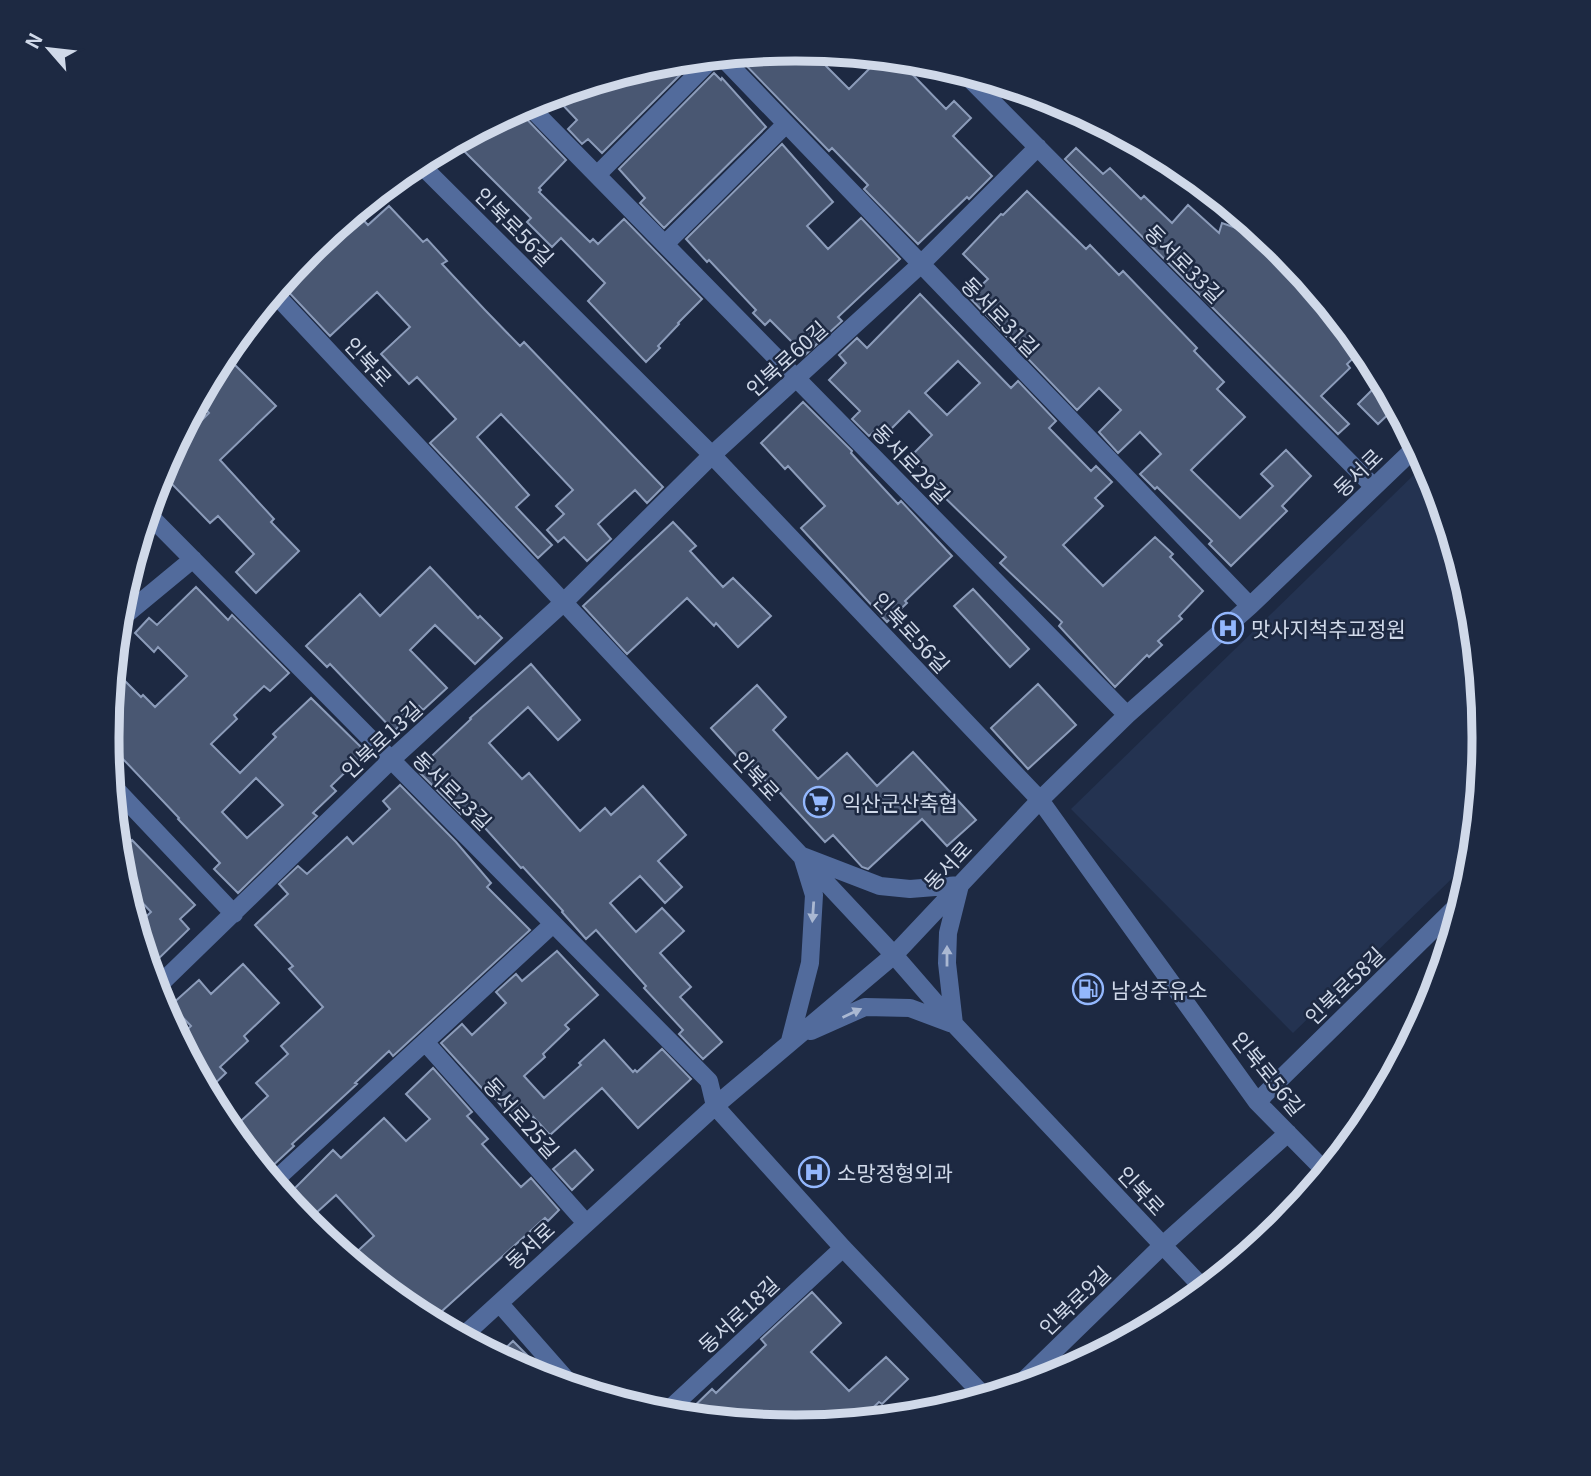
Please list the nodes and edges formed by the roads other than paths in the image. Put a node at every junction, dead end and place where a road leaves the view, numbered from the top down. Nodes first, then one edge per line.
1 (730, 65) edge
2 (704, 68) edge
3 (977, 86) edge
4 (539, 112) edge
5 (786, 124) junction
6 (1038, 147) junction
7 (427, 171) edge
8 (597, 175) junction
9 (665, 244) junction
10 (920, 265) junction
11 (280, 300) edge
12 (797, 379) junction
13 (1409, 454) edge
14 (712, 455) junction
15 (1374, 487) junction
16 (155, 521) edge
17 (193, 559) junction
18 (564, 602) junction
19 (1250, 606) junction
20 (131, 610) edge
21 (1127, 715) junction
22 (391, 760) junction
23 (121, 795) edge
24 (1040, 800) junction
25 (802, 856) junction
26 (960, 885) junction
27 (234, 914) junction
28 (1449, 914) edge
29 (554, 924) junction
30 (894, 955) junction
31 (164, 980) edge
32 (954, 1024) junction
33 (790, 1041) junction
34 (425, 1042) junction
35 (1257, 1102) junction
36 (715, 1105) junction
37 (1287, 1133) junction
38 (1319, 1165) edge
39 (280, 1176) edge
40 (586, 1223) junction
41 (1163, 1245) junction
42 (843, 1248) junction
43 (1197, 1282) edge
44 (500, 1304) junction
45 (469, 1331) edge
46 (558, 1371) edge
47 (1033, 1371) edge
48 (978, 1390) edge
49 (675, 1404) edge

1 - 5 street, 동서로31길
2 - 8 street
3 - 6 street, 동서로33길
4 - 8 street, 동서로29길
5 - 9 street
5 - 10 street, 동서로31길
6 - 10 street, 인북로60길
6 - 15 street, 동서로33길
7 - 14 street, 인북로56길
8 - 9 street, 동서로29길
9 - 12 street, 동서로29길
10 - 12 street, 인북로60길
10 - 19 street, 동서로31길
11 - 18 street, 인북로
12 - 14 street, 인북로60길
12 - 21 street, 동서로29길
13 - 15 street, 동서로
14 - 18 street, 인북로60길
14 - 24 street, 인북로56길
15 - 19 street, 동서로
16 - 17 street, 동서로23길
17 - 20 street
17 - 22 street, 동서로23길
18 - 22 street, 인북로13길
18 - 25 street, 인북로
19 - 21 street, 동서로
21 - 24 street, 동서로
22 - 27 street, 인북로13길
22 - 29 street, 동서로23길
23 - 27 street
24 - 26 street, 동서로
24 - 35 street, 인북로56길
25 - 26 street
25 - 30 street, 인북로
25 -> 33 street
26 - 30 street, 동서로
32 -> 26 street
27 - 31 street, 인북로13길
28 - 35 street, 인북로58길
29 - 34 street
29 - 36 street, 동서로23길
30 - 32 street, 인북로
30 - 33 street, 동서로
33 -> 32 street
32 - 41 street, 인북로
33 - 36 street, 동서로
34 - 39 street
34 - 40 street, 동서로25길
35 - 37 street, 인북로56길
36 - 40 street, 동서로
36 - 42 street
37 - 38 street, 인북로56길
37 - 41 street
40 - 44 street, 동서로
41 - 43 street, 인북로
41 - 47 street, 인북로9길
42 - 48 street
42 - 49 street, 동서로18길
44 - 45 street, 동서로
44 - 46 street

